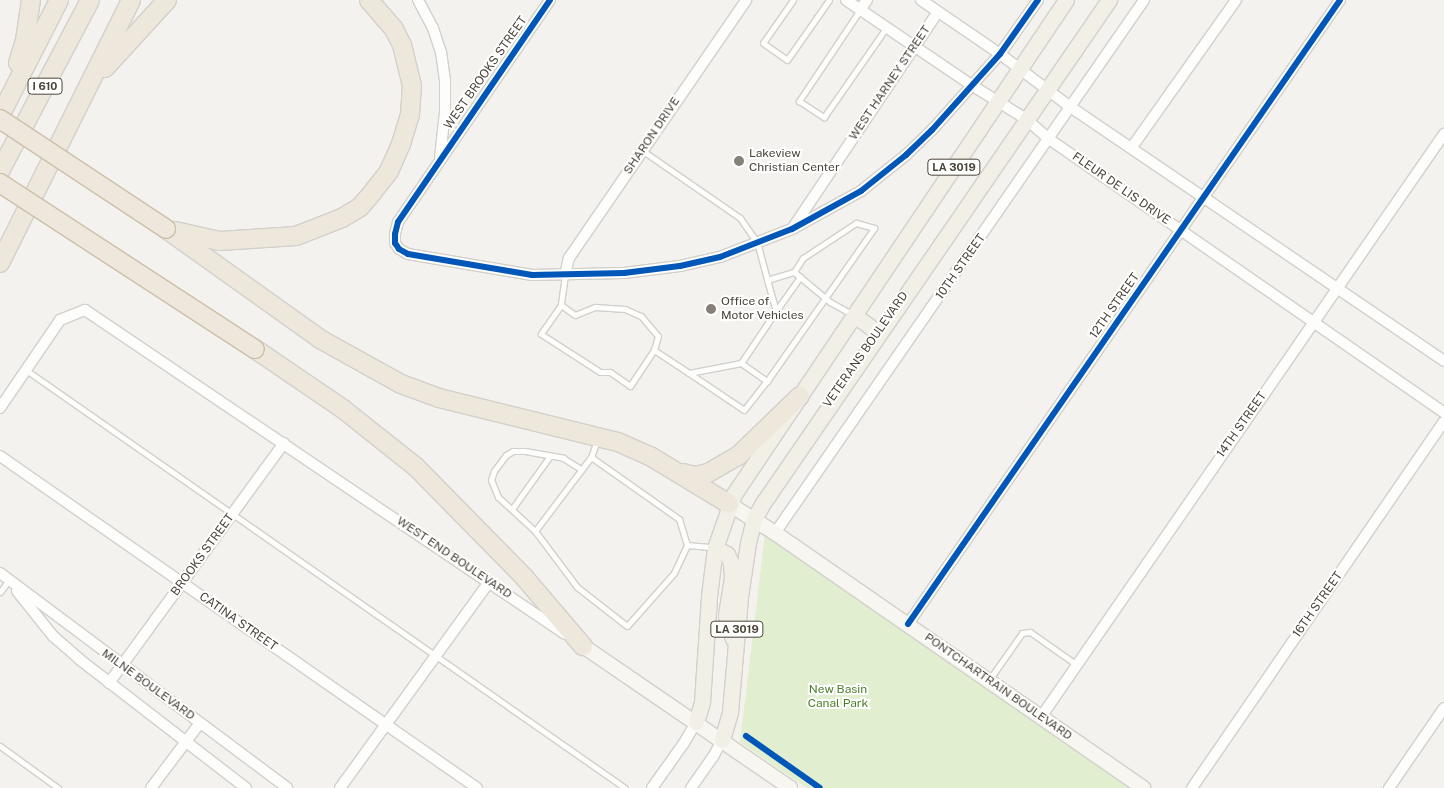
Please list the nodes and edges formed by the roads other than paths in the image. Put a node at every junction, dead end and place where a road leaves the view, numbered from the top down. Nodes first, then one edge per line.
1 (30, 0) edge
2 (59, 0) edge
3 (90, 0) edge
4 (131, 0) edge
5 (167, 0) edge
6 (368, 0) edge
7 (418, 0) edge
8 (550, 0) edge
9 (746, 0) edge
10 (792, 0) edge
11 (829, 0) edge
12 (846, 0) edge
13 (867, 0) edge
14 (922, 0) edge
15 (1038, 0) edge
16 (1066, 0) edge
17 (1109, 0) edge
18 (1144, 0) edge
19 (1236, 0) edge
20 (1340, 0) edge
21 (860, 10) junction
22 (938, 12) junction
23 (886, 28) junction
24 (913, 46) junction
25 (1000, 54) junction
26 (1020, 70) junction
27 (972, 86) junction
28 (1047, 90) junction
29 (78, 102) junction
30 (998, 102) junction
31 (1069, 106) junction
32 (1, 115) edge
33 (1026, 119) junction
34 (1444, 134) edge
35 (1049, 139) junction
36 (1132, 147) junction
37 (642, 151) junction
38 (440, 158) junction
39 (0, 171) edge
40 (0, 183) edge
41 (1205, 196) junction
42 (166, 229) junction
43 (792, 229) junction
44 (1182, 230) junction
45 (757, 242) junction
46 (0, 264) edge
47 (794, 272) junction
48 (565, 275) junction
49 (800, 277) junction
50 (767, 280) junction
51 (1338, 287) junction
52 (826, 298) junction
53 (561, 305) junction
54 (776, 311) junction
55 (854, 315) junction
56 (1313, 324) junction
57 (879, 332) junction
58 (654, 350) junction
59 (1444, 361) edge
60 (742, 363) junction
61 (26, 370) junction
62 (689, 373) junction
63 (767, 381) junction
64 (800, 396) junction
65 (0, 408) edge
66 (1444, 413) edge
67 (1444, 422) edge
68 (598, 436) junction
69 (284, 443) junction
70 (0, 456) edge
71 (550, 456) junction
72 (592, 457) junction
73 (582, 470) junction
74 (677, 471) junction
75 (729, 504) junction
76 (512, 510) junction
77 (232, 516) junction
78 (754, 520) junction
79 (535, 531) junction
80 (775, 533) junction
81 (687, 544) junction
82 (715, 548) junction
83 (0, 573) edge
84 (9, 580) junction
85 (489, 582) junction
86 (182, 584) junction
87 (0, 592) edge
88 (908, 624) junction
89 (735, 645) junction
90 (582, 646) junction
91 (436, 657) junction
92 (121, 666) junction
93 (1076, 666) junction
94 (988, 680) junction
95 (109, 683) junction
96 (1444, 708) edge
97 (1041, 717) junction
98 (696, 722) junction
99 (200, 723) junction
100 (386, 726) junction
101 (722, 740) junction
102 (186, 742) junction
103 (0, 746) edge
104 (58, 788) edge
105 (151, 788) edge
106 (246, 788) edge
107 (287, 788) edge
108 (340, 788) edge
109 (477, 788) edge
110 (625, 788) edge
111 (652, 788) edge
112 (691, 788) edge
113 (790, 788) edge
114 (1143, 788) edge
115 (1192, 788) edge
116 (1389, 788) edge

1 - 32 highway
2 - 32 highway
3 - 39 highway, I 610
4 - 29 highway, I 610
5 - 29 highway
6 - 42 highway
7 - 38 street
8 - 38 street, WEST BROOKS STREET
9 - 37 street, SHARON DRIVE
10 - 11 lane
12 - 21 street, FLEUR DE LIS DRIVE
13 - 21 street
14 - 22 street
15 - 25 street
16 - 26 main road, LA 3019
17 - 28 main road, VETERANS BOULEVARD / LA 3019
18 - 31 street, 10TH STREET
19 - 36 street
20 - 41 street, 12TH STREET
21 - 23 street, FLEUR DE LIS DRIVE
21 - 23 lane
22 - 24 street, WEST HARNEY STREET
22 - 25 street
23 - 24 street, FLEUR DE LIS DRIVE
24 - 27 street, FLEUR DE LIS DRIVE
24 - 43 street, WEST HARNEY STREET
25 - 26 street
25 - 27 street
26 - 28 street
26 - 30 main road, LA 3019
27 - 30 street, FLEUR DE LIS DRIVE
27 - 43 street
28 - 31 street
28 - 33 main road, VETERANS BOULEVARD / LA 3019
29 - 46 highway, I 610
30 - 33 street, FLEUR DE LIS DRIVE
30 - 55 main road, LA 3019
31 - 35 street, 10TH STREET
31 - 36 street
32 - 42 highway, bridge
33 - 35 street, FLEUR DE LIS DRIVE
33 - 57 main road, VETERANS BOULEVARD / LA 3019
34 - 51 street, 14TH STREET
35 - 44 street, FLEUR DE LIS DRIVE
35 - 80 street, 10TH STREET
36 - 41 street
37 - 45 lane
37 - 48 street, SHARON DRIVE
38 - 48 street
40 - 90 highway, bridge
41 - 44 street, 12TH STREET
41 - 51 street
42 - 68 highway
43 - 45 street
44 - 56 street, FLEUR DE LIS DRIVE
44 - 88 street, 12TH STREET
45 - 48 street
45 - 50 lane
47 - 49 lane
47 - 50 lane
47 - 52 lane
48 - 53 lane
49 - 52 lane
49 - 54 lane
50 - 54 lane
51 - 56 street, 14TH STREET
51 - 59 street
52 - 55 lane
52 - 63 lane
53 - 58 lane
53 - 58 lane
54 - 60 lane
55 - 57 main road
55 - 64 main road, LA 3019
56 - 66 street, FLEUR DE LIS DRIVE
56 - 93 street, 14TH STREET
57 - 78 main road, VETERANS BOULEVARD / LA 3019
58 - 62 lane
60 - 62 lane
60 - 63 lane
61 - 65 street
61 - 69 street, WEST END BOULEVARD
61 - 77 lane
62 - 63 lane
64 - 74 highway
64 - 75 main road, LA 3019
67 - 115 street, 16TH STREET
68 - 72 lane
68 - 74 highway
69 - 77 street, BROOKS STREET
69 - 85 street, WEST END BOULEVARD
70 - 86 street, CATINA STREET
71 - 73 lane
71 - 76 lane
71 - 76 lane
72 - 73 lane
72 - 81 lane
73 - 79 lane
74 - 75 highway
75 - 78 main road, PONTCHARTRAIN BOULEVARD
75 - 82 main road, LA 3019
76 - 79 lane
77 - 86 street, BROOKS STREET
77 - 91 lane
78 - 80 main road, PONTCHARTRAIN BOULEVARD
78 - 89 main road, VETERANS BOULEVARD / LA 3019
79 - 81 lane
80 - 88 main road, PONTCHARTRAIN BOULEVARD
81 - 82 lane
82 - 89 main road
82 - 98 main road, LA 3019
83 - 84 street, MILNE BOULEVARD
84 - 87 lane
84 - 92 street, MILNE BOULEVARD
84 - 95 street, MILNE BOULEVARD
85 - 90 street, WEST END BOULEVARD
85 - 91 street
86 - 92 street, BROOKS STREET
86 - 100 street, CATINA STREET
88 - 94 main road, PONTCHARTRAIN BOULEVARD
89 - 101 main road, VETERANS BOULEVARD / LA 3019
90 - 98 main road, WEST END BOULEVARD
91 - 100 street
91 - 110 lane
92 - 95 street, BROOKS STREET
92 - 99 street, MILNE BOULEVARD
93 - 94 lane
93 - 97 street, 14TH STREET
94 - 97 main road, PONTCHARTRAIN BOULEVARD
95 - 102 street, MILNE BOULEVARD
96 - 116 street
97 - 114 main road, PONTCHARTRAIN BOULEVARD
98 - 101 main road, WEST END BOULEVARD
98 - 111 street
99 - 102 street
99 - 107 street, MILNE BOULEVARD
100 - 108 street
100 - 109 street, CATINA STREET
101 - 112 street
101 - 113 main road, WEST END BOULEVARD
102 - 105 street
102 - 106 street, MILNE BOULEVARD
103 - 104 lane

